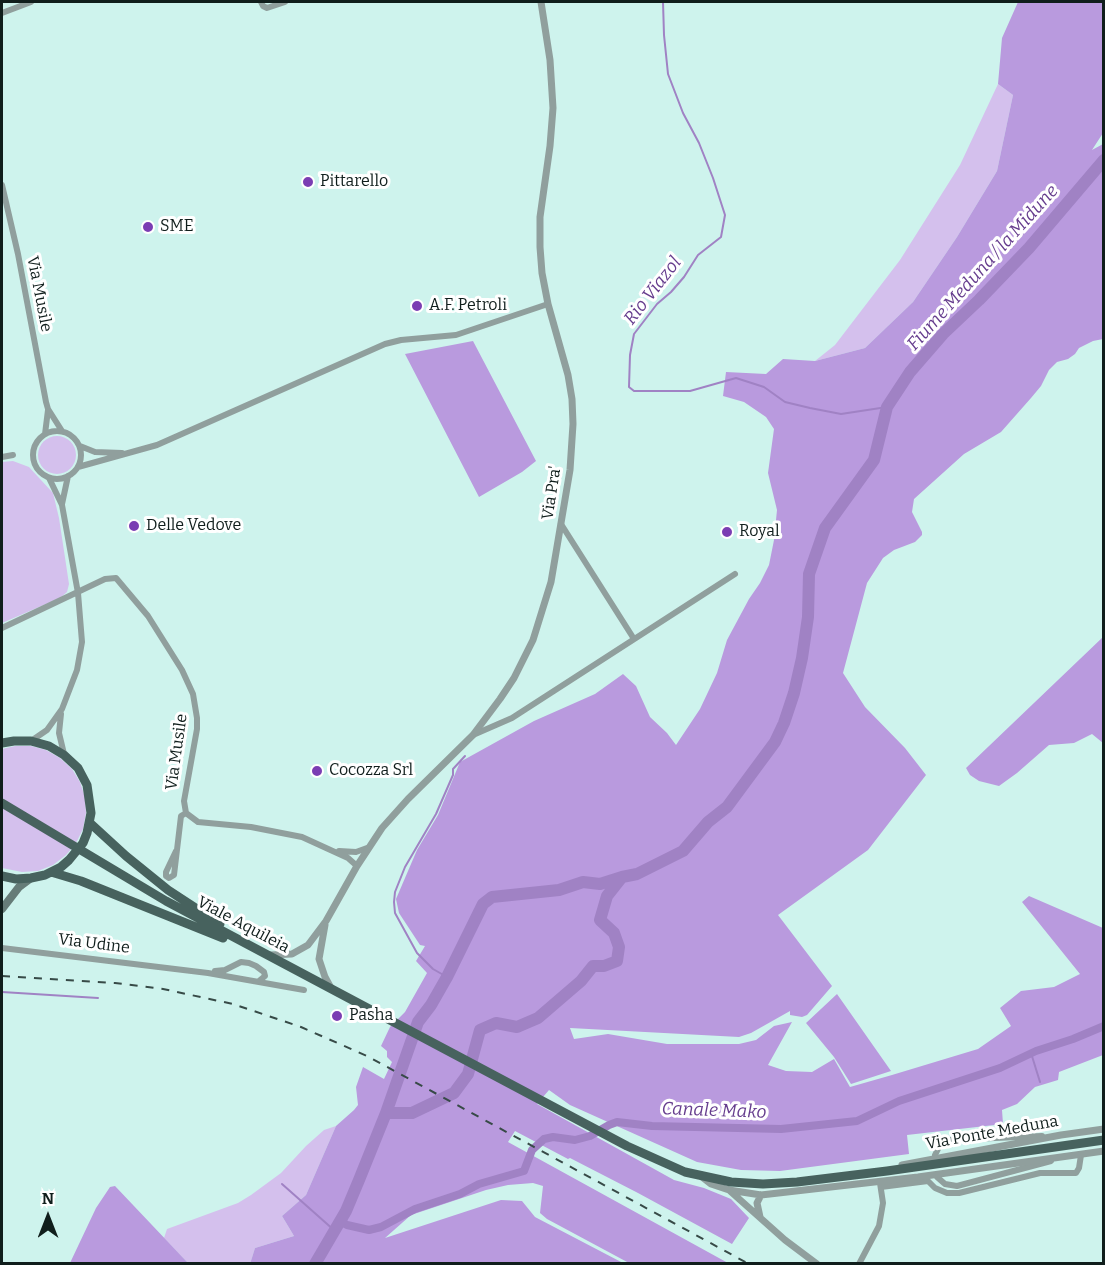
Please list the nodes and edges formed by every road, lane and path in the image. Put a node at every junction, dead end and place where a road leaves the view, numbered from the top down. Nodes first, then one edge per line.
1 (31, 2) edge
2 (261, 2) edge
3 (285, 2) edge
4 (541, 2) edge
5 (2, 13) edge
6 (2, 185) edge
7 (548, 304) junction
8 (48, 409) junction
9 (62, 431) junction
10 (45, 434) junction
11 (80, 446) junction
12 (126, 453) junction
13 (13, 455) dead end
14 (2, 457) edge
15 (78, 467) junction
16 (68, 476) junction
17 (49, 478) junction
18 (62, 505) junction
19 (561, 524) junction
20 (735, 574) dead end
21 (78, 593) junction
22 (2, 628) edge
23 (634, 639) junction
24 (62, 709) junction
25 (473, 735) junction
26 (31, 741) junction
27 (2, 743) edge
28 (64, 755) junction
29 (2, 803) edge
30 (186, 813) junction
31 (90, 822) junction
32 (327, 848) junction
33 (368, 848) junction
34 (176, 851) dead end
35 (357, 866) junction
36 (51, 872) junction
37 (2, 876) edge
38 (31, 878) junction
39 (2, 909) edge
40 (326, 921) junction
41 (2, 948) edge
42 (264, 954) junction
43 (184, 970) junction
44 (259, 981) junction
45 (332, 988) junction
46 (304, 990) dead end
47 (542, 1101) joint
48 (1104, 1129) edge
49 (1061, 1135) junction
50 (1104, 1140) edge
51 (1104, 1151) edge
52 (935, 1155) dead end
53 (1081, 1155) junction
54 (1066, 1157) junction
55 (887, 1171) junction
56 (702, 1177) junction
57 (937, 1177) dead end
58 (880, 1184) junction
59 (729, 1190) junction
60 (762, 1195) junction
61 (760, 1217) junction
62 (817, 1263) edge
63 (859, 1263) edge

1 - 5 street
2 - 3 street
4 - 7 street, Via Pra'
6 - 8 street, Via Musile
7 - 12 street
7 - 19 street, Via Pra'
8 - 9 street
8 - 10 street
9 - 10 street
9 - 11 street
10 - 17 street
11 - 12 street
11 - 15 street
12 - 15 street
13 - 14 street
15 - 16 street
16 - 17 street
16 - 18 street
17 - 18 street
18 - 21 street
19 - 23 street
19 - 25 street, Via Pra'
20 - 23 street
21 - 22 street, Via Musile
21 - 24 street
21 - 30 street, Via Musile
23 - 25 street
24 - 26 street
24 - 28 street
25 - 33 street, Via Pra'
26 - 27 main road
26 - 28 main road
28 - 31 main road
29 - 42 main road, Viale Aquileia
30 - 32 street, Via Musile
30 - 34 street
31 - 36 main road
31 - 42 main road
32 - 33 street
32 - 35 street, Via Musile
33 - 35 street, Via Pra'
35 - 40 street, Via Pra'
36 - 38 main road
36 - 42 main road
37 - 38 main road
38 - 39 main road
40 - 42 street, Via Pra'
40 - 45 street, Via Pra'
41 - 43 street, Via Udine
42 - 45 main road, Viale Aquileia
43 - 44 street, Via Udine
43 - 44 street, Via Udine
44 - 46 street, Via Udine
45 - 47 main road, Viale Aquileia
47 - 56 main road, Via Ponte Meduna
48 - 49 street, Via Ponte Meduna
49 - 52 street
49 - 55 street, Via Ponte Meduna
50 - 55 main road, Via Ponte Meduna
51 - 53 street, Via Ponte Meduna
53 - 54 street, Via Ponte Meduna
53 - 58 street, Via Ponte Meduna
54 - 57 street, Via Ponte Meduna
54 - 58 street, Via Ponte Meduna
55 - 56 main road, Via Ponte Meduna
56 - 59 street, Via Ponte Meduna
58 - 60 street, Via Ponte Meduna
58 - 63 street
59 - 60 street, Via Ponte Meduna
59 - 61 street
60 - 61 street
61 - 62 street

